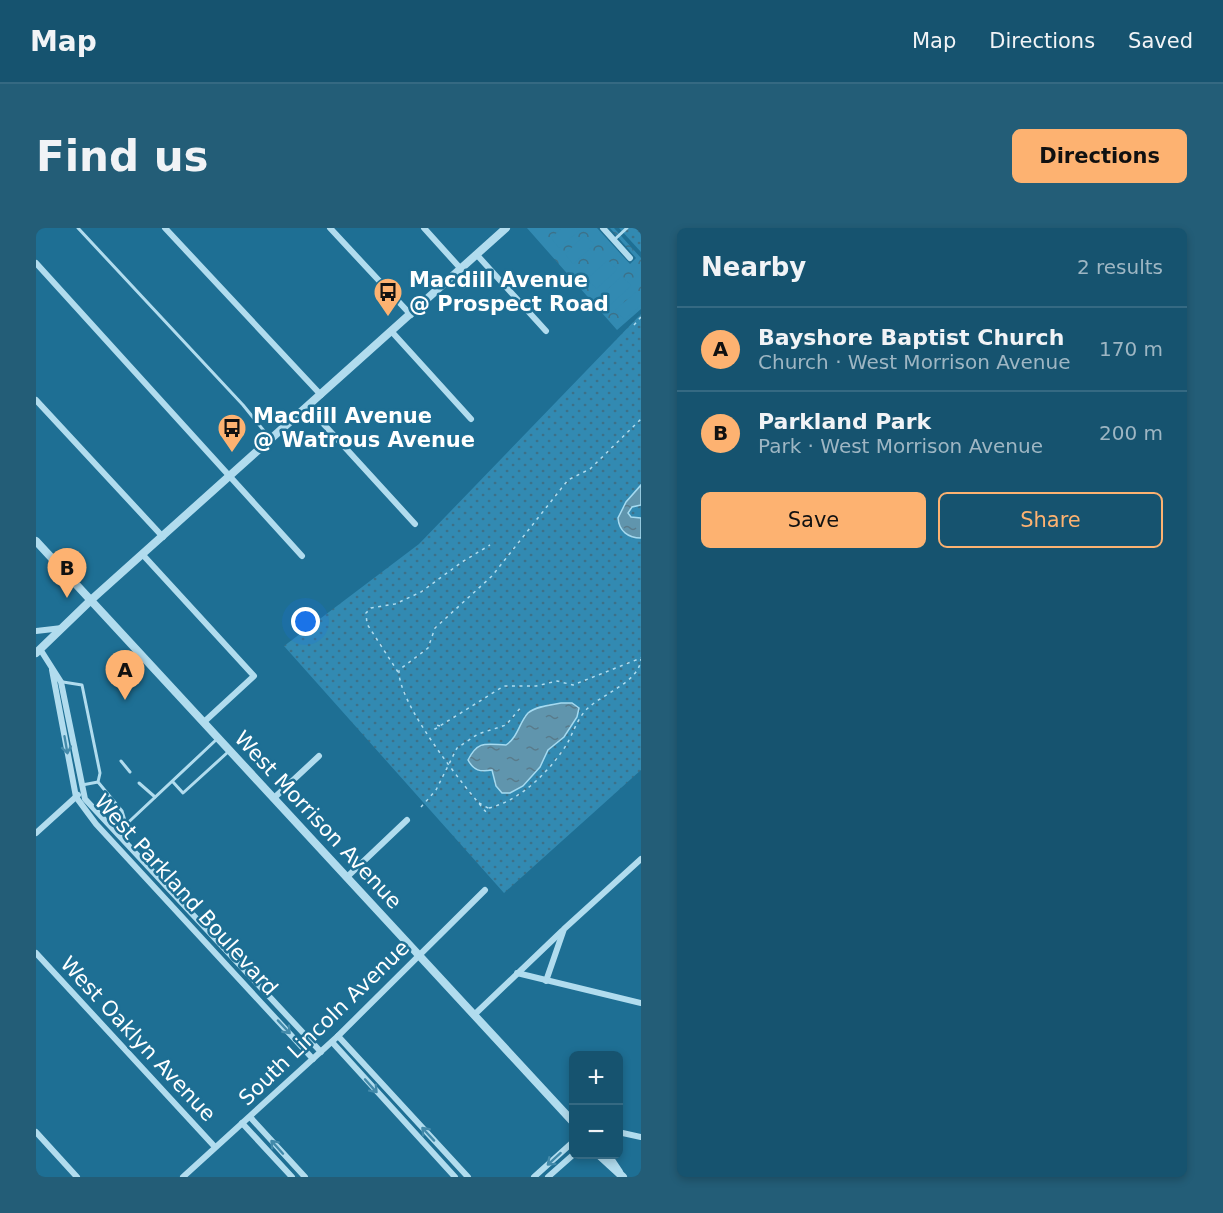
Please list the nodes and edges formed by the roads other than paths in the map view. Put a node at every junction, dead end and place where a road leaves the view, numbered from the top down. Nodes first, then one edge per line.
1 (78, 228) edge
2 (165, 228) edge
3 (330, 228) edge
4 (424, 228) edge
5 (506, 228) edge
6 (603, 228) edge
7 (627, 228) edge
8 (614, 240) junction
9 (477, 255) junction
10 (630, 258) dead end
11 (36, 263) edge
12 (461, 269) junction
13 (411, 315) junction
14 (546, 331) dead end
15 (392, 332) junction
16 (321, 395) junction
17 (36, 400) edge
18 (308, 407) junction
19 (471, 419) dead end
20 (271, 440) junction
21 (231, 476) junction
22 (416, 524) dead end
23 (163, 537) junction
24 (36, 541) edge
25 (143, 555) junction
26 (302, 556) dead end
27 (91, 600) junction
28 (62, 628) junction
29 (36, 631) edge
30 (38, 651) edge
31 (51, 667) junction
32 (61, 682) junction
33 (204, 722) junction
34 (218, 738) junction
35 (230, 751) junction
36 (319, 756) dead end
37 (121, 762) dead end
38 (130, 772) dead end
39 (98, 782) junction
40 (173, 782) junction
41 (139, 783) dead end
42 (82, 788) junction
43 (76, 797) junction
44 (155, 797) junction
45 (274, 798) junction
46 (407, 820) dead end
47 (126, 824) junction
48 (36, 832) edge
49 (117, 833) junction
50 (641, 859) edge
51 (346, 877) junction
52 (486, 890) dead end
53 (564, 929) junction
54 (36, 953) edge
55 (418, 955) junction
56 (517, 973) junction
57 (546, 981) junction
58 (641, 1003) edge
59 (474, 1015) junction
60 (338, 1036) junction
61 (332, 1042) junction
62 (321, 1052) junction
63 (313, 1059) junction
64 (250, 1117) junction
65 (569, 1119) edge
66 (242, 1124) junction
67 (36, 1132) edge
68 (623, 1133) edge
69 (641, 1137) edge
70 (569, 1145) edge
71 (215, 1147) junction
72 (569, 1158) edge
73 (603, 1159) edge
74 (610, 1159) edge
75 (622, 1176) edge
76 (77, 1177) edge
77 (183, 1177) edge
78 (292, 1177) edge
79 (305, 1177) edge
80 (455, 1177) edge
81 (468, 1177) edge
82 (534, 1177) edge
83 (548, 1177) edge

1 - 20 lane
2 - 16 street
3 - 13 street
4 - 12 street
5 - 9 street
6 - 8 street
7 - 8 lane
8 - 10 street
9 - 12 street
9 - 14 street
11 - 21 street
12 - 13 street
13 - 15 street
15 - 16 street
15 - 19 street
16 - 18 street
17 - 23 street
18 - 20 street
18 - 22 street
20 - 21 street
21 - 23 street
21 - 26 street
23 - 25 street
24 - 27 street, West Morrison Avenue
25 - 27 street
25 - 33 street
27 - 28 street
27 - 33 street, West Morrison Avenue
28 - 29 street
28 - 30 street
30 - 31 street, West Parkland Boulevard
31 - 32 street, West Parkland Boulevard
31 -> 43 street, West Parkland Boulevard
32 - 39 lane
32 - 42 street, West Parkland Boulevard
33 - 34 street, West Morrison Avenue
34 - 35 street, West Morrison Avenue
34 - 40 lane
35 - 40 lane
35 - 45 street, West Morrison Avenue
36 - 45 street
37 - 38 lane
39 - 42 lane
39 - 47 lane
40 - 44 lane
41 - 44 lane
42 - 43 street
42 - 49 street, West Parkland Boulevard
43 - 48 street
43 -> 63 street, West Parkland Boulevard
44 - 47 lane
45 - 51 street, West Morrison Avenue
46 - 51 street
47 - 49 lane
49 - 62 street, West Parkland Boulevard
50 - 53 street
51 - 55 street, West Morrison Avenue
52 - 55 street, South Lincoln Avenue
53 - 56 street
53 - 57 street
54 - 71 street, West Oaklyn Avenue
55 - 59 street, West Morrison Avenue
55 - 60 street, South Lincoln Avenue
56 - 57 street
56 - 59 street
57 - 58 street
59 - 65 street, West Morrison Avenue
60 - 61 street, South Lincoln Avenue
81 -> 60 street
61 - 62 street, South Lincoln Avenue
61 -> 80 street
62 - 63 street, South Lincoln Avenue
63 - 64 street, South Lincoln Avenue
64 - 66 street, South Lincoln Avenue
79 -> 64 street
66 - 71 street, South Lincoln Avenue
66 - 78 street
67 - 76 street
68 - 69 street
70 -> 82 street
71 - 77 street, South Lincoln Avenue
72 - 83 street
73 - 75 street
74 - 75 street

